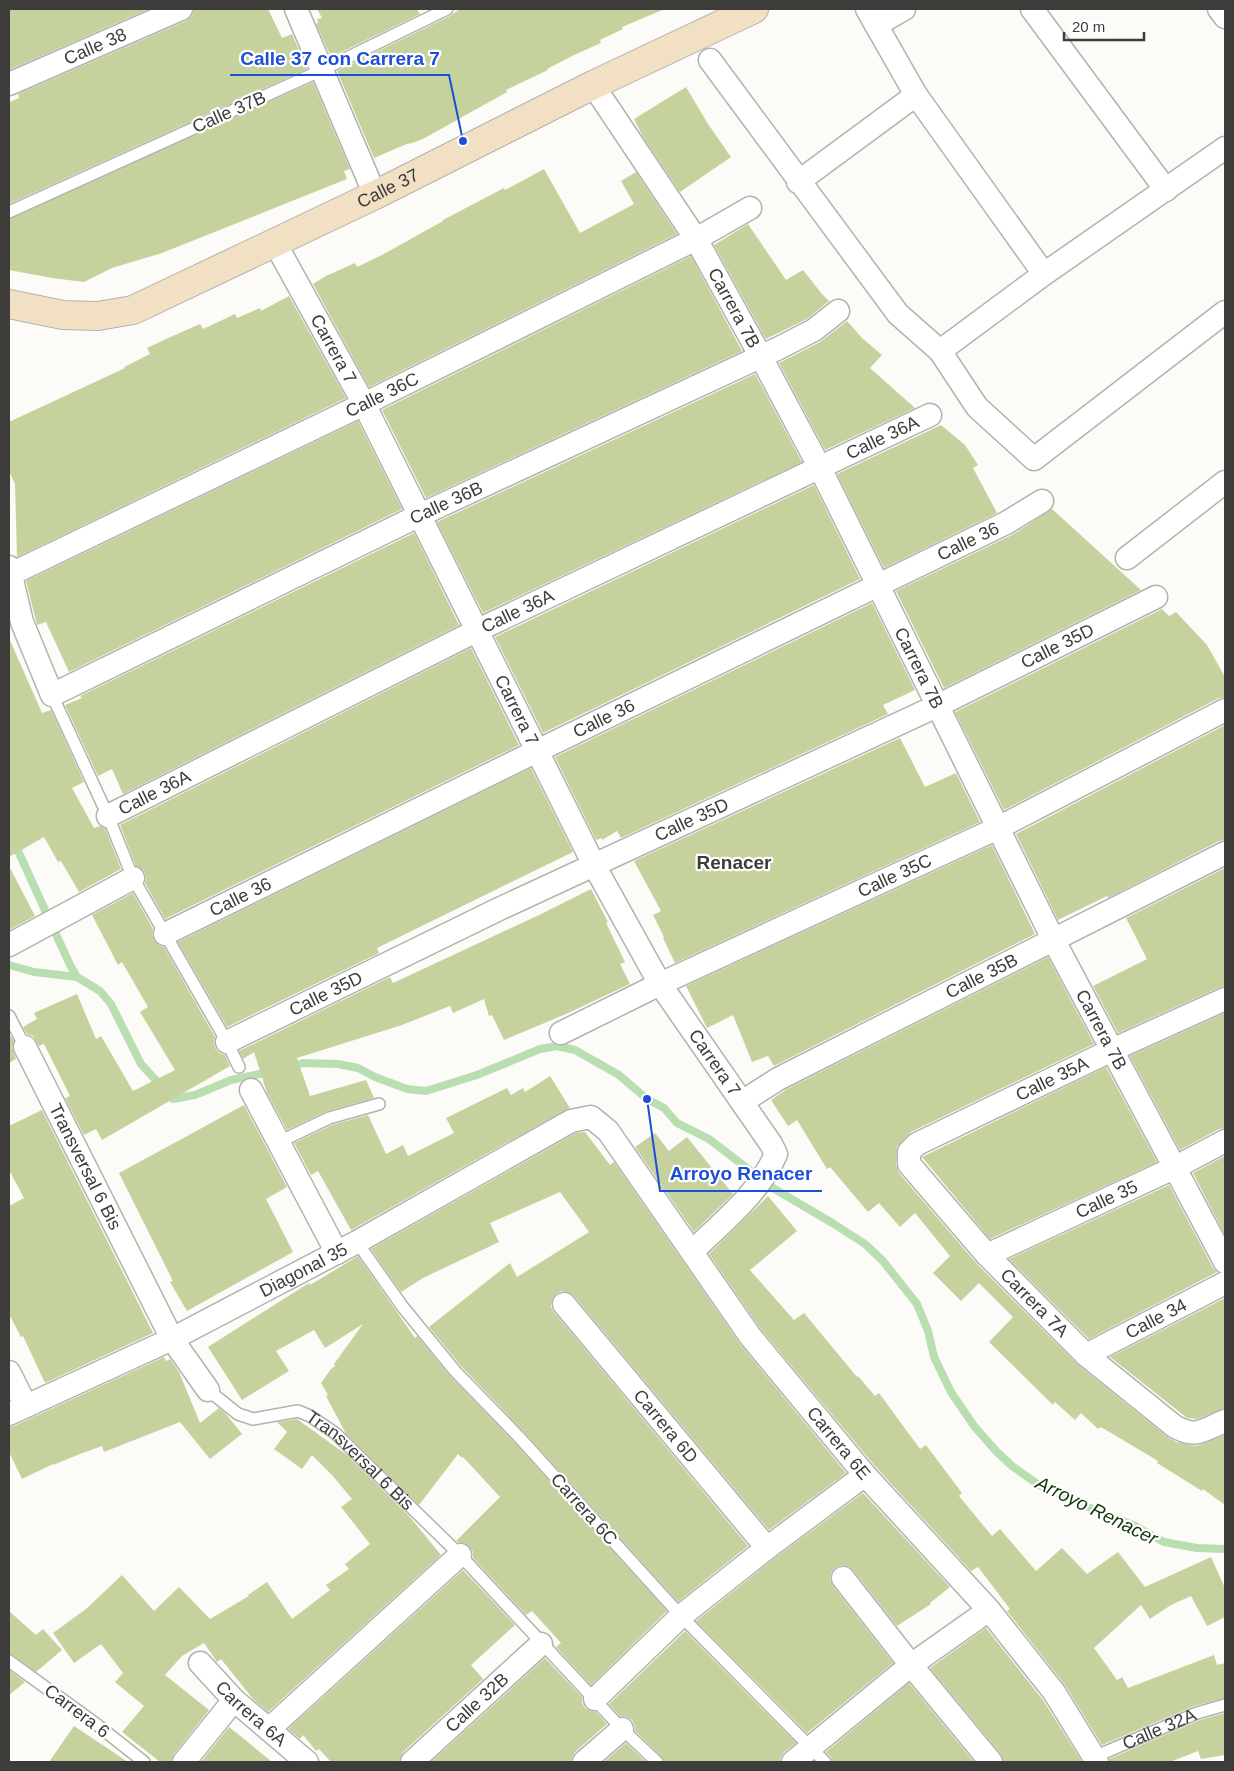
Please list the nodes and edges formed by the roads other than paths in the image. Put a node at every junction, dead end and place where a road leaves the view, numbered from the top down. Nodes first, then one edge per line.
1 (181, 9) edge
2 (296, 9) edge
3 (447, 9) edge
4 (754, 9) edge
5 (904, 9) edge
6 (1032, 9) edge
7 (1219, 9) edge
8 (871, 17) edge
9 (1225, 18) edge
10 (710, 60) dead end
11 (322, 70) junction
12 (9, 84) edge
13 (594, 86) junction
14 (916, 95) junction
15 (1225, 148) edge
16 (798, 182) junction
17 (1166, 190) junction
18 (375, 194) junction
19 (750, 208) dead end
20 (9, 212) edge
21 (696, 240) junction
22 (275, 243) junction
23 (1044, 274) junction
24 (9, 304) edge
25 (838, 311) dead end
26 (1225, 312) edge
27 (940, 351) junction
28 (761, 357) junction
29 (364, 404) junction
30 (930, 415) dead end
31 (820, 468) junction
32 (1225, 482) edge
33 (1042, 501) dead end
34 (418, 516) junction
35 (1127, 558) dead end
36 (10, 570) edge
37 (877, 587) junction
38 (1156, 597) dead end
39 (476, 631) junction
40 (52, 695) junction
41 (939, 704) junction
42 (1225, 710) edge
43 (537, 751) junction
44 (108, 816) junction
45 (998, 828) junction
46 (1225, 853) edge
47 (594, 865) junction
48 (134, 878) junction
49 (165, 934) junction
50 (1054, 939) junction
51 (9, 945) edge
52 (660, 984) junction
53 (1225, 999) edge
54 (9, 1016) edge
55 (561, 1033) dead end
56 (228, 1042) junction
57 (25, 1048) joint
58 (1112, 1050) junction
59 (239, 1068) dead end
60 (251, 1090) dead end
61 (742, 1102) junction
62 (379, 1104) dead end
63 (591, 1117) joint
64 (1225, 1141) edge
65 (279, 1142) junction
66 (909, 1152) joint
67 (1176, 1167) junction
68 (357, 1242) junction
69 (692, 1252) junction
70 (336, 1253) junction
71 (987, 1255) junction
72 (1225, 1262) edge
73 (1225, 1283) edge
74 (564, 1304) dead end
75 (172, 1339) junction
76 (1086, 1355) junction
77 (9, 1372) edge
78 (208, 1390) joint
79 (18, 1410) edge
80 (1225, 1421) edge
81 (865, 1475) junction
82 (767, 1548) junction
83 (460, 1555) junction
84 (843, 1578) dead end
85 (988, 1610) junction
86 (681, 1616) junction
87 (542, 1644) junction
88 (9, 1661) edge
89 (200, 1663) dead end
90 (911, 1665) junction
91 (595, 1699) junction
92 (234, 1700) junction
93 (1225, 1705) edge
94 (269, 1728) junction
95 (622, 1729) junction
96 (818, 1754) edge
97 (1095, 1759) edge
98 (144, 1762) edge
99 (184, 1762) edge
100 (307, 1762) edge
101 (412, 1762) edge
102 (584, 1762) edge
103 (657, 1762) edge
104 (793, 1762) edge
105 (991, 1762) edge

1 - 12 street, Calle 38
2 - 11 street
3 - 11 lane, Calle 37B
4 - 13 main road, Calle 37
5 - 8 street
6 - 17 street
7 - 9 street
8 - 14 street
10 - 16 street
11 - 18 street
11 - 20 lane, Calle 37B
13 - 18 main road, Calle 37
13 - 21 street, Carrera 7B
14 - 16 street
14 - 23 street
15 - 17 street
16 - 27 street
17 - 23 street
18 - 22 main road, Calle 37
19 - 21 street, Calle 36C
21 - 28 street, Carrera 7B
21 - 29 street, Calle 36C
22 - 24 main road, Calle 37
22 - 29 street, Carrera 7
23 - 27 street
25 - 28 street, Calle 36B
26 - 27 street
28 - 31 street, Carrera 7B
28 - 34 street, Calle 36B
29 - 34 street, Carrera 7
29 - 36 street, Calle 36C
30 - 31 street, Calle 36A
31 - 37 street, Carrera 7B
31 - 39 street, Calle 36A
32 - 35 street
33 - 37 street, Calle 36
34 - 39 street, Carrera 7
34 - 40 street, Calle 36B
36 - 40 street
37 - 41 street, Carrera 7B
37 - 43 street, Calle 36
38 - 41 street, Calle 35D
39 - 43 street, Carrera 7
39 - 44 street, Calle 36A
40 - 44 lane
41 - 45 street, Carrera 7B
41 - 47 street, Calle 35D
42 - 45 street, Calle 35C
43 - 47 street, Carrera 7
43 - 49 street, Calle 36
44 - 48 lane
45 - 50 street, Carrera 7B
45 - 52 street, Calle 35C
46 - 50 street, Calle 35B
47 - 52 street, Carrera 7
47 - 56 street, Calle 35D
48 - 49 lane
48 - 51 street
49 - 56 lane
50 - 58 street, Carrera 7B
50 - 61 street, Calle 35B
52 - 55 street, Calle 35C
52 - 61 street, Carrera 7
53 - 58 street, Calle 35A
54 - 57 lane, Transversal 6 Bis
56 - 59 lane
57 - 75 street, Transversal 6 Bis
58 - 66 street, Calle 35A
58 - 67 street, Carrera 7B
60 - 65 street
61 - 69 street, Carrera 7
62 - 65 lane
63 - 68 street, Diagonal 35
63 - 69 street, Carrera 6E
64 - 67 street, Calle 35
65 - 70 street
66 - 71 street, Carrera 7A
67 - 71 street, Calle 35
67 - 72 street, Carrera 7B
68 - 70 street, Diagonal 35
68 - 86 lane, Carrera 6C
69 - 81 street, Carrera 6E
70 - 75 street, Diagonal 35
71 - 76 street, Carrera 7A
73 - 76 street, Calle 34
74 - 82 street, Carrera 6D
75 - 78 street, Transversal 6 Bis
75 - 79 street, Diagonal 35
76 - 80 street, Carrera 7A
77 - 79 street
78 - 83 lane, Transversal 6 Bis
81 - 82 street
81 - 85 street, Carrera 6E
82 - 86 street
83 - 87 lane, Transversal 6 Bis
83 - 94 street
84 - 90 street
85 - 90 street
85 - 97 street, Carrera 6E
86 - 91 street
86 - 96 lane, Carrera 6C
87 - 91 lane, Transversal 6 Bis
87 - 101 street, Calle 32B
88 - 98 lane, Carrera 6
89 - 92 street, Carrera 6A
90 - 96 street
90 - 105 street
91 - 95 lane, Transversal 6 Bis
92 - 94 street, Carrera 6A
92 - 99 street
93 - 97 lane, Calle 32A
94 - 100 street, Carrera 6A
95 - 102 street
95 - 103 lane, Transversal 6 Bis
96 - 104 street

